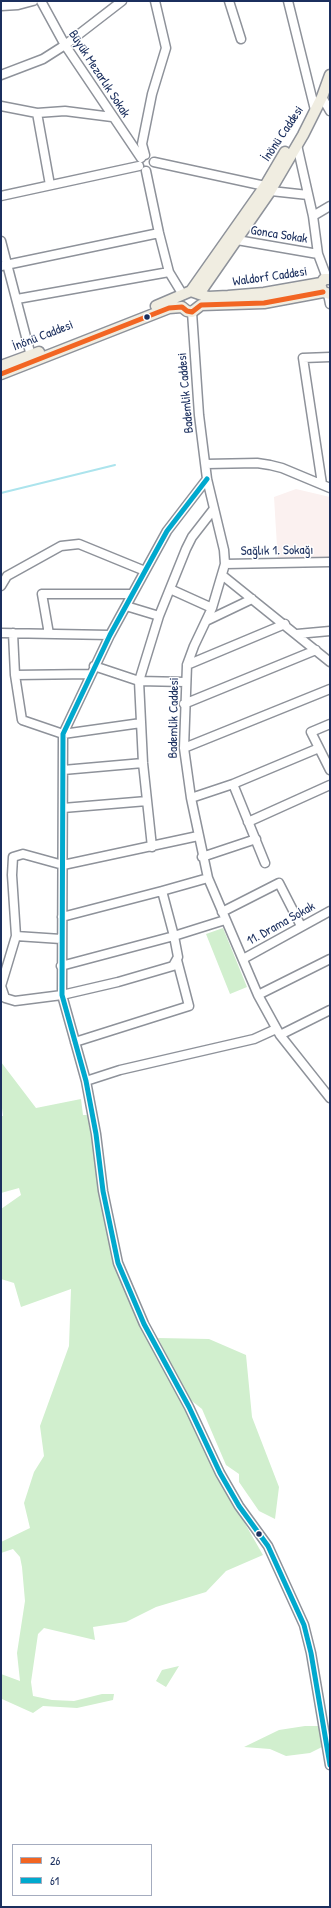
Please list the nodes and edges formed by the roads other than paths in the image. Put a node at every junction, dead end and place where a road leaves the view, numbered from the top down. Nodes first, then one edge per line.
1 (33, 1) edge
2 (41, 1) edge
3 (122, 1) edge
4 (155, 1) edge
5 (229, 1) edge
6 (288, 1) edge
7 (1, 6) edge
8 (241, 39) dead end
9 (64, 45) junction
10 (1, 75) edge
11 (330, 75) edge
12 (322, 97) junction
13 (1, 106) edge
14 (314, 110) junction
15 (330, 111) edge
16 (37, 114) junction
17 (112, 117) junction
18 (297, 144) junction
19 (143, 162) junction
20 (154, 162) junction
21 (50, 185) junction
22 (268, 188) junction
23 (308, 195) junction
24 (1, 196) edge
25 (330, 206) edge
26 (313, 216) junction
27 (159, 233) junction
28 (237, 240) junction
29 (1, 241) edge
30 (318, 254) junction
31 (4, 265) edge
32 (170, 272) junction
33 (327, 286) edge
34 (191, 293) junction
35 (17, 299) junction
36 (182, 307) junction
37 (198, 308) junction
38 (31, 356) junction
39 (330, 357) edge
40 (1, 366) edge
41 (1, 374) edge
42 (206, 464) junction
43 (207, 478) junction
44 (326, 486) edge
45 (214, 510) junction
46 (330, 562) edge
47 (225, 564) junction
48 (145, 571) junction
49 (222, 574) junction
50 (1, 586) edge
51 (170, 588) junction
52 (132, 594) junction
53 (252, 599) junction
54 (126, 606) junction
55 (212, 608) junction
56 (159, 616) junction
57 (206, 621) junction
58 (285, 624) junction
59 (330, 631) edge
60 (1, 633) edge
61 (13, 633) junction
62 (48, 634) junction
63 (297, 634) junction
64 (110, 635) junction
65 (316, 650) junction
66 (330, 662) edge
67 (187, 665) junction
68 (92, 670) junction
69 (15, 675) junction
70 (139, 680) junction
71 (185, 682) junction
72 (330, 689) edge
73 (184, 704) junction
74 (141, 723) junction
75 (330, 724) edge
76 (63, 734) junction
77 (184, 748) junction
78 (319, 748) junction
79 (328, 760) edge
80 (143, 763) junction
81 (63, 770) junction
82 (330, 770) edge
83 (233, 784) junction
84 (330, 786) edge
85 (191, 798) junction
86 (147, 801) junction
87 (63, 808) junction
88 (248, 822) junction
89 (198, 836) junction
90 (256, 839) junction
91 (152, 847) junction
92 (202, 857) junction
93 (265, 863) dead end
94 (64, 865) junction
95 (208, 878) junction
96 (162, 892) junction
97 (330, 910) edge
98 (223, 916) junction
99 (62, 917) junction
100 (301, 926) junction
101 (16, 936) junction
102 (174, 936) junction
103 (61, 939) junction
104 (243, 959) junction
105 (330, 959) edge
106 (177, 960) junction
107 (61, 966) junction
108 (258, 994) junction
109 (62, 995) junction
110 (330, 1010) edge
111 (278, 1032) junction
112 (75, 1042) junction
113 (86, 1081) junction
114 (330, 1098) edge
115 (330, 1765) edge

1 - 7 street
2 - 9 street, Büyük Mezarlık Sokak
3 - 9 street
4 - 19 street
5 - 8 street
6 - 14 street
9 - 10 street
9 - 17 street, Büyük Mezarlık Sokak
11 - 12 main road
12 - 14 main road
12 - 15 street
13 - 16 street
14 - 18 main road, İnönü Caddesi
14 - 22 main road, İnönü Caddesi
16 - 17 street
16 - 21 street
17 - 19 street, Büyük Mezarlık Sokak
18 - 22 main road, İnönü Caddesi
18 - 23 street
19 - 20 street
19 - 20 street
19 - 21 street
19 - 27 street
20 - 22 street
21 - 24 street
22 - 23 street
22 - 28 main road, İnönü Caddesi
22 - 34 main road, İnönü Caddesi
23 - 26 street
25 - 26 street
26 - 30 street
27 - 31 street
27 - 32 street
28 - 30 street, Gonca Sokak
28 - 34 main road, İnönü Caddesi
29 - 31 street
30 - 33 street
31 - 35 street
32 - 34 street
32 - 35 street
33 - 34 main road, Waldorf Caddesi
33 - 37 main road, Waldorf Caddesi
34 - 36 main road
34 - 37 main road
34 - 38 main road, İnönü Caddesi
35 - 38 street
36 - 37 main road
36 - 41 main road, İnönü Caddesi
37 - 42 street, Bademlik Caddesi
38 - 40 main road, İnönü Caddesi
39 - 44 street
42 - 43 street, Bademlik Caddesi
42 - 44 street
43 - 45 street, Bademlik Caddesi
43 - 48 street
45 - 47 street, Bademlik Caddesi
45 - 51 street
46 - 47 street, Sağlık 1. Sokağı
47 - 49 street, Bademlik Caddesi
48 - 50 street
48 - 52 street
49 - 53 street
49 - 55 street, Bademlik Caddesi
51 - 55 street
51 - 56 street
52 - 54 street
52 - 62 street
53 - 57 street
53 - 58 street
54 - 56 street
54 - 64 street
55 - 57 street, Bademlik Caddesi
56 - 70 street
57 - 67 street, Bademlik Caddesi
58 - 63 street
58 - 67 street
59 - 63 street
60 - 61 street
61 - 62 street
61 - 69 street
62 - 64 street
63 - 65 street
64 - 68 street
65 - 66 street
65 - 73 street
67 - 71 street, Bademlik Caddesi
68 - 69 street
68 - 70 street
68 - 76 street
69 - 76 street
70 - 71 street
70 - 74 street
71 - 73 street, Bademlik Caddesi
72 - 77 street
73 - 77 street, Bademlik Caddesi
74 - 76 street
74 - 80 street
75 - 78 street
76 - 81 street
77 - 85 street, Bademlik Caddesi
78 - 79 street
78 - 83 street
79 - 82 street
80 - 81 street
80 - 86 street
81 - 87 street
83 - 85 street
83 - 88 street
84 - 88 street
85 - 89 street, Bademlik Caddesi
86 - 87 street
86 - 91 street
87 - 94 street
88 - 90 street
89 - 91 street
89 - 92 street, Bademlik Caddesi
90 - 92 street
90 - 93 street
91 - 94 street
92 - 95 street, Bademlik Caddesi
94 - 99 street
94 - 101 street
95 - 96 street
95 - 98 street, Bademlik Caddesi
96 - 99 street
96 - 102 street
97 - 100 street, 11. Drama Sokak
98 - 100 street
98 - 102 street
98 - 104 street, Bademlik Caddesi
99 - 103 street
100 - 104 street, 11. Drama Sokak
101 - 103 street
101 - 109 street
102 - 106 street
102 - 107 street
103 - 107 street
104 - 108 street, Bademlik Caddesi
105 - 108 street
106 - 109 street
106 - 112 street
107 - 109 street
108 - 111 street, Bademlik Caddesi
109 - 112 street
110 - 111 street
111 - 113 street
111 - 114 street, Bademlik Caddesi
112 - 113 street
113 - 115 street

